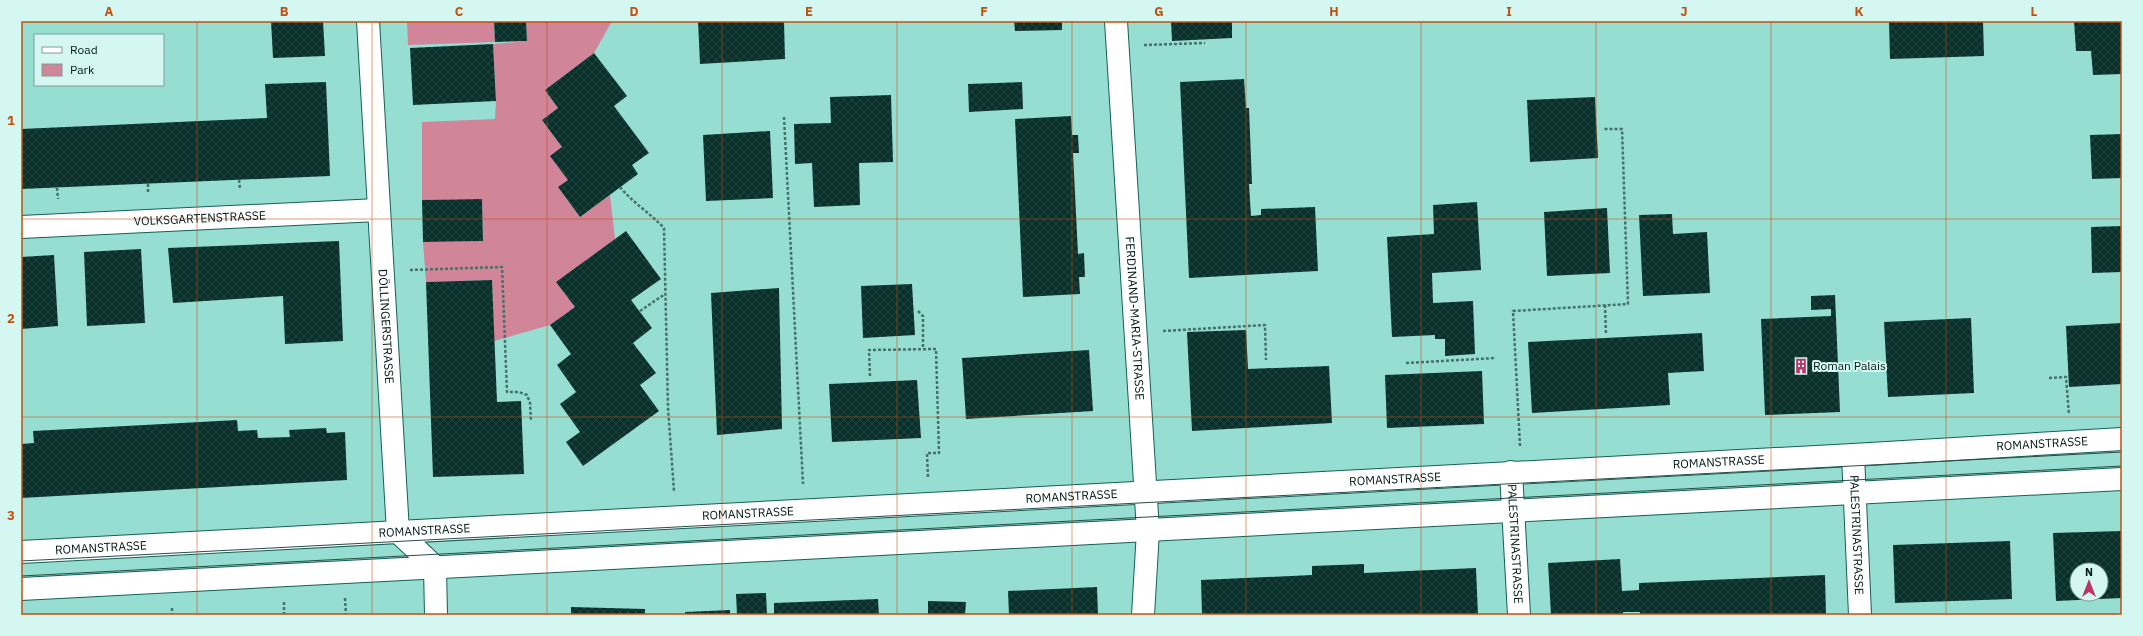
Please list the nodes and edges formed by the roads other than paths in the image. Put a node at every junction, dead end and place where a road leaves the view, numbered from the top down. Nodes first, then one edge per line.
1 (368, 21) edge
2 (1116, 21) edge
3 (378, 210) junction
4 (21, 227) edge
5 (2122, 439) edge
6 (1853, 455) junction
7 (1516, 472) junction
8 (2122, 479) edge
9 (1145, 492) junction
10 (1855, 493) junction
11 (1513, 510) junction
12 (1148, 531) junction
13 (398, 532) junction
14 (21, 552) edge
15 (435, 567) junction
16 (21, 589) edge
17 (436, 615) edge
18 (1143, 615) edge
19 (1519, 615) edge
20 (1860, 615) edge

1 - 3 main road, DÖLLINGERSTRASSE
2 - 9 main road, FERDINAND-MARIA-STRASSE
3 - 4 main road, VOLKSGARTENSTRASSE
3 - 13 main road, DÖLLINGERSTRASSE
5 - 6 main road, ROMANSTRASSE
6 - 7 main road, ROMANSTRASSE
6 - 10 main road, PALESTRINASTRASSE
7 - 9 main road, ROMANSTRASSE
7 - 11 main road, PALESTRINASTRASSE
8 - 10 main road
9 - 12 main road, FERDINAND-MARIA-STRASSE
9 - 13 main road, ROMANSTRASSE
10 - 11 main road
10 - 20 main road, PALESTRINASTRASSE
11 - 12 main road
11 - 19 main road, PALESTRINASTRASSE
12 - 15 main road
12 - 18 main road, FERDINAND-MARIA-STRASSE
13 - 14 main road, ROMANSTRASSE
13 - 15 main road
15 - 16 main road
15 - 17 main road

